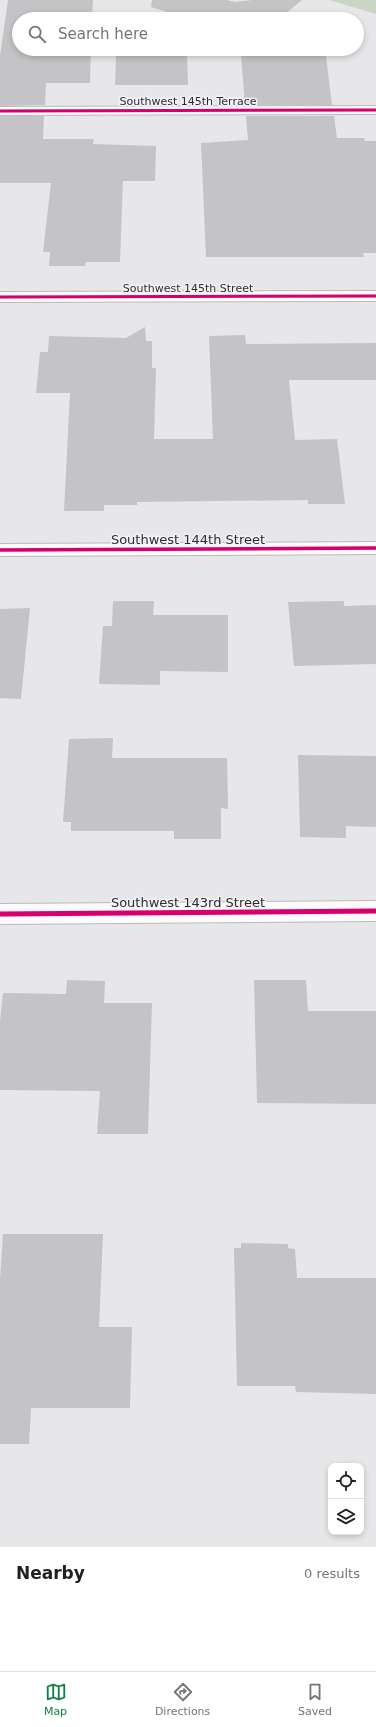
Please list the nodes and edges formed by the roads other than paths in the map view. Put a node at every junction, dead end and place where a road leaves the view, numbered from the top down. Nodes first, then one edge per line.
1 (376, 110) edge
2 (0, 111) edge
3 (376, 296) edge
4 (0, 297) edge
5 (376, 548) edge
6 (0, 550) edge
7 (376, 911) edge
8 (0, 914) edge

1 - 2 street, Southwest 145th Terrace
3 - 4 street, Southwest 145th Street
5 - 6 street, Southwest 144th Street
7 - 8 street, Southwest 143rd Street

